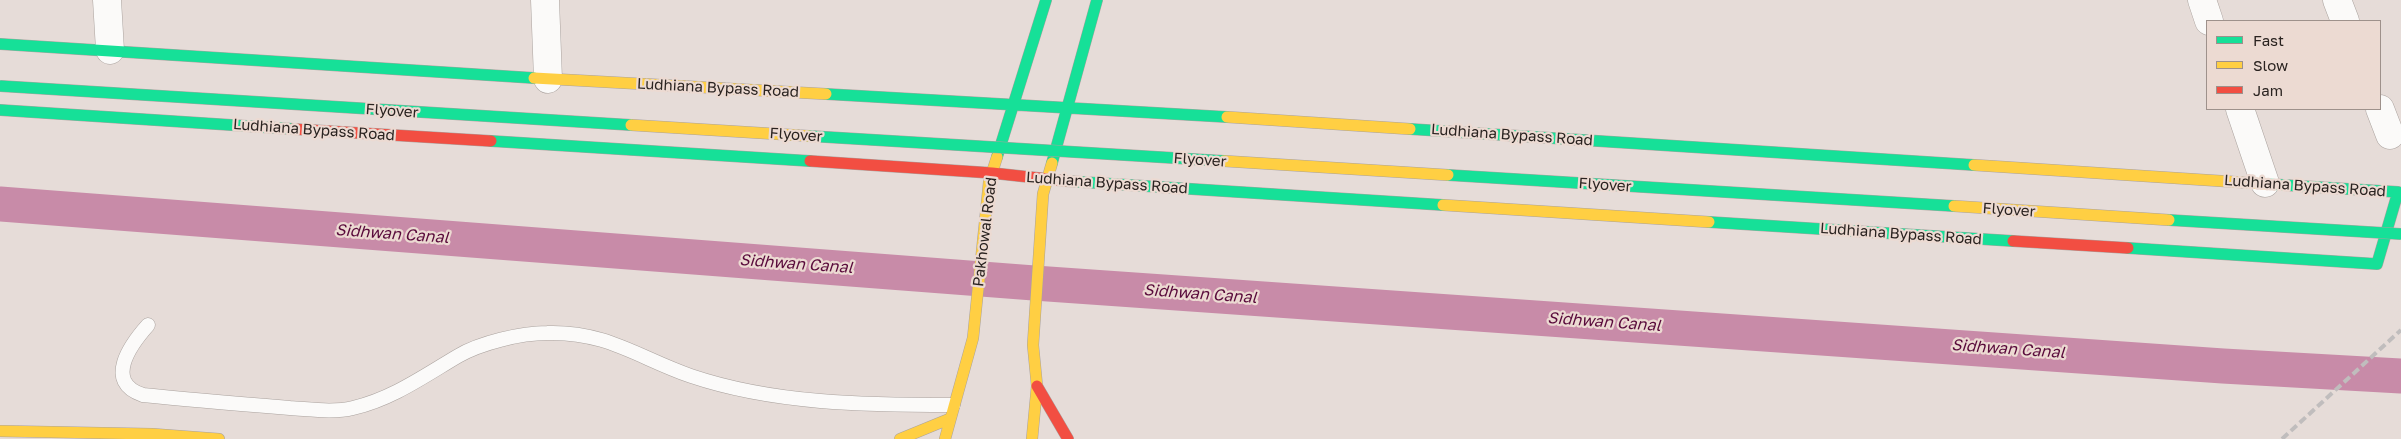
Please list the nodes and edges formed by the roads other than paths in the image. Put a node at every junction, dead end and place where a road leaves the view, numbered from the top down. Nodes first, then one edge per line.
1 (107, 0) edge
2 (545, 0) edge
3 (1046, 0) edge
4 (1097, 0) edge
5 (2202, 0) edge
6 (2337, 0) edge
7 (2209, 20) edge
8 (2345, 20) edge
9 (0, 44) edge
10 (110, 50) junction
11 (548, 79) junction
12 (0, 86) edge
13 (1014, 105) junction
14 (1066, 107) junction
15 (0, 110) edge
16 (2240, 110) edge
17 (2380, 110) edge
18 (2390, 135) dead end
19 (991, 178) junction
20 (1046, 180) junction
21 (2265, 183) junction
22 (2401, 234) edge
23 (148, 325) dead end
24 (1037, 386) junction
25 (953, 405) junction
26 (949, 419) junction
27 (0, 431) edge
28 (219, 439) edge
29 (900, 439) edge
30 (945, 439) edge
31 (1032, 439) edge
32 (1068, 439) edge

1 - 10 street
2 - 11 street
3 - 13 main road, Pakhowal Road
4 - 14 main road
5 - 7 street
6 - 8 street
9 - 10 main road, Ludhiana Bypass Road
10 - 11 main road, Ludhiana Bypass Road
11 - 13 main road, Ludhiana Bypass Road
12 - 22 main road, Flyover, bridge
13 - 14 main road, Ludhiana Bypass Road
13 - 19 main road, Pakhowal Road
14 - 20 main road
14 - 21 main road, Ludhiana Bypass Road
15 - 19 main road, Ludhiana Bypass Road
16 - 21 street
17 - 18 street
19 - 20 main road, Ludhiana Bypass Road
19 - 25 main road, Pakhowal Road
20 - 21 main road, Ludhiana Bypass Road
20 - 24 main road
23 - 25 lane
24 - 31 main road
24 - 32 main road
25 - 26 main road, Pakhowal Road
26 - 29 main road
26 - 30 main road, Pakhowal Road
27 - 28 main road

